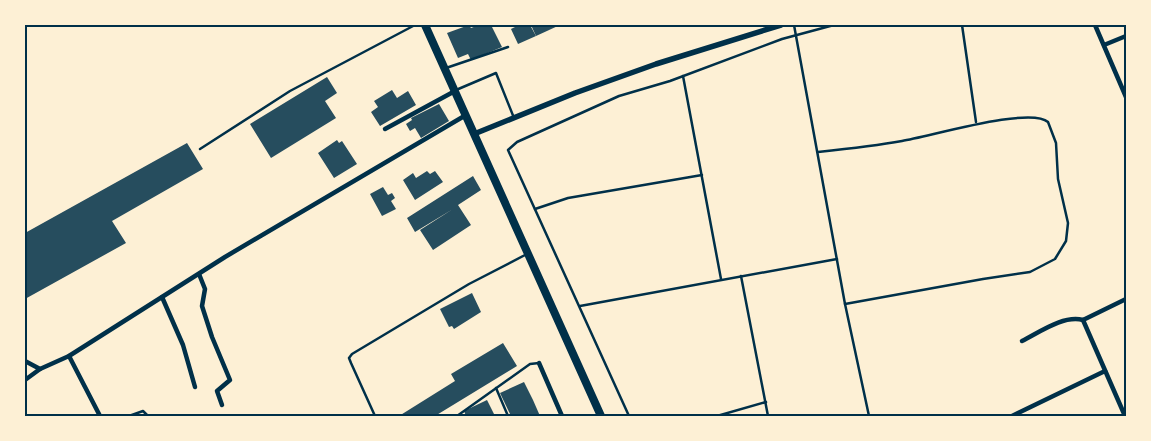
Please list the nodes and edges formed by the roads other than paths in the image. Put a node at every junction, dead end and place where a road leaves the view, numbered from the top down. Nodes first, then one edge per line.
1 (415, 25) edge
2 (425, 25) edge
3 (781, 25) edge
4 (794, 25) edge
5 (834, 25) edge
6 (962, 25) edge
7 (1095, 25) edge
8 (1126, 36) edge
9 (797, 37) junction
10 (1104, 45) junction
11 (508, 47) dead end
12 (445, 68) junction
13 (683, 76) junction
14 (455, 91) junction
15 (1126, 97) edge
16 (466, 116) junction
17 (514, 118) junction
18 (976, 123) junction
19 (385, 129) dead end
20 (474, 134) junction
21 (200, 149) dead end
22 (818, 152) junction
23 (702, 175) junction
24 (534, 209) junction
25 (528, 253) junction
26 (837, 259) junction
27 (199, 274) junction
28 (741, 276) junction
29 (721, 279) junction
30 (162, 297) junction
31 (1126, 299) edge
32 (845, 304) junction
33 (580, 306) junction
34 (1083, 320) junction
35 (1022, 341) dead end
36 (69, 356) junction
37 (25, 361) edge
38 (538, 363) joint
39 (40, 369) junction
40 (1105, 371) junction
41 (25, 380) edge
42 (194, 387) dead end
43 (496, 388) junction
44 (766, 402) junction
45 (222, 405) dead end
46 (100, 416) edge
47 (129, 416) edge
48 (148, 416) edge
49 (374, 416) edge
50 (457, 416) edge
51 (508, 416) edge
52 (562, 416) edge
53 (601, 416) edge
54 (629, 416) edge
55 (717, 416) edge
56 (768, 416) edge
57 (869, 416) edge
58 (1012, 416) edge
59 (1125, 416) edge

1 - 21 lane
2 - 12 main road
3 - 17 street
4 - 9 lane
5 - 9 lane
6 - 18 lane
7 - 10 street
8 - 10 street
9 - 13 lane
9 - 22 lane
10 - 15 street
11 - 12 lane
12 - 14 main road
13 - 23 lane
13 - 24 lane
14 - 16 main road
14 - 17 lane
14 - 19 street
16 - 20 main road
16 - 27 street
17 - 20 street
18 - 22 lane
18 - 32 lane
20 - 25 main road
22 - 26 lane
23 - 24 lane
23 - 29 lane
24 - 33 lane
25 - 49 lane
25 - 53 main road
26 - 28 lane
26 - 32 lane
27 - 30 street
27 - 45 street
28 - 29 lane
28 - 44 lane
29 - 33 lane
30 - 36 street
30 - 42 street
31 - 34 street
32 - 57 lane
33 - 54 lane
34 - 35 street
34 - 40 street
36 - 39 street
36 - 46 street
37 - 39 street
38 - 43 lane
38 - 52 street
39 - 41 street
40 - 58 street
40 - 59 street
43 - 50 lane
43 - 51 lane
44 - 55 lane
44 - 56 lane
47 - 48 lane

